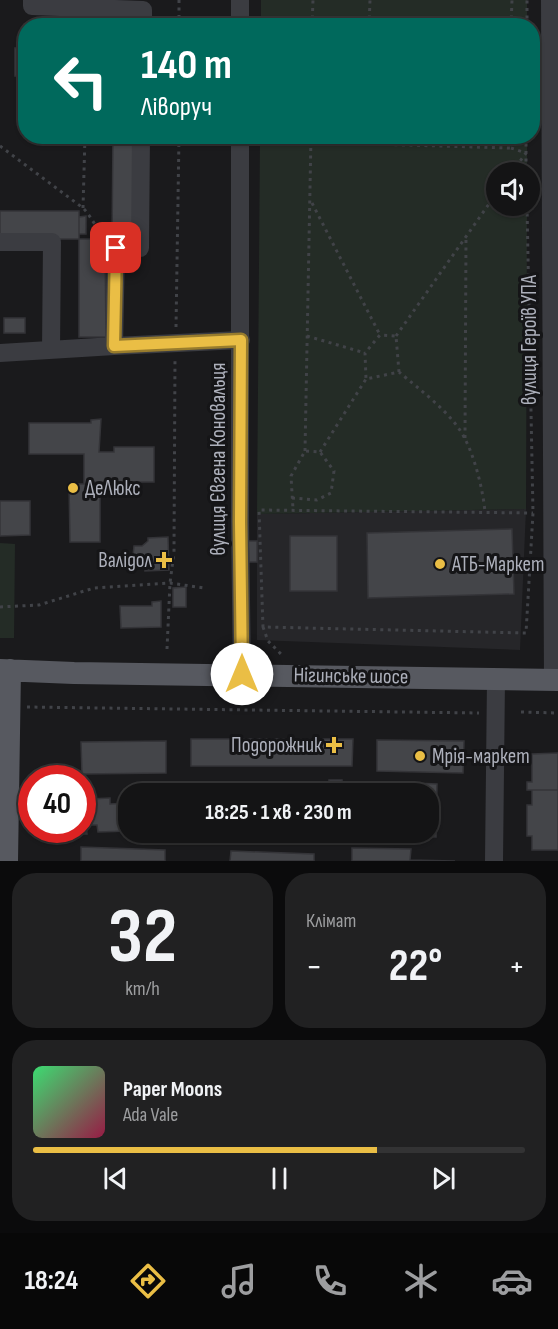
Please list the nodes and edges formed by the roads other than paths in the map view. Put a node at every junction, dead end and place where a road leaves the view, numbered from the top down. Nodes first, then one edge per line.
1 (32, 0) edge
2 (240, 0) edge
3 (552, 9) edge
4 (143, 18) edge
5 (240, 18) edge
6 (141, 144) edge
7 (240, 144) edge
8 (0, 242) edge
9 (241, 340) junction
10 (114, 346) junction
11 (51, 350) junction
12 (0, 353) edge
13 (5, 670) edge
14 (242, 674) junction
15 (496, 679) junction
16 (556, 680) edge
17 (7, 861) edge
18 (494, 861) edge

1 - 4 street
2 - 5 street
3 - 16 street, вулиця Героїв УПА
6 - 10 street
7 - 9 street, вулиця Євгена Коновальця
8 - 11 street
9 - 10 street
9 - 14 street, вулиця Євгена Коновальця
10 - 11 street
11 - 12 street
13 - 14 main road, Нігинське шосе
13 - 17 main road
14 - 15 main road, Нігинське шосе
15 - 16 main road, Нігинське шосе
15 - 18 street

